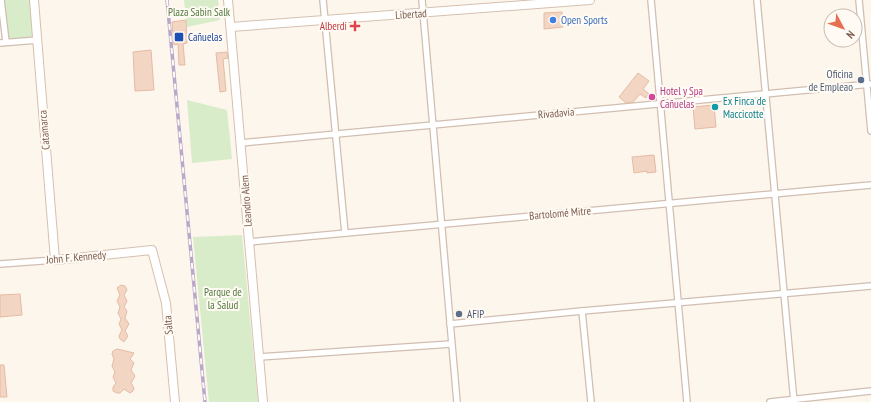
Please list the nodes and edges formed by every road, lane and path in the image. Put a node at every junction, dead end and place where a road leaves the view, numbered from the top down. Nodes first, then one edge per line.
1 (1, 0) edge
2 (34, 0) edge
3 (228, 0) edge
4 (323, 0) edge
5 (422, 0) edge
6 (590, 0) edge
7 (651, 0) edge
8 (757, 0) edge
9 (859, 0) edge
10 (511, 3) edge
11 (423, 13) junction
12 (2, 19) edge
13 (325, 20) junction
14 (231, 27) junction
15 (38, 40) junction
16 (3, 43) edge
17 (869, 84) edge
18 (766, 93) junction
19 (660, 103) junction
20 (432, 125) junction
21 (871, 131) edge
22 (336, 134) junction
23 (241, 144) junction
24 (871, 185) edge
25 (775, 193) junction
26 (670, 203) junction
27 (441, 224) junction
28 (345, 233) junction
29 (249, 242) junction
30 (152, 250) joint
31 (55, 260) junction
32 (0, 264) edge
33 (871, 286) edge
34 (785, 294) junction
35 (678, 303) junction
36 (582, 311) junction
37 (450, 324) junction
38 (451, 344) junction
39 (259, 357) junction
40 (871, 391) edge
41 (794, 401) edge
42 (175, 402) edge
43 (263, 402) edge
44 (457, 402) edge
45 (591, 402) edge
46 (687, 402) edge
47 (770, 402) edge

1 - 12 street
2 - 15 street, Catamarca
3 - 14 street, Leandro Alem
4 - 13 street
5 - 11 street
6 - 10 street, Libertad
7 - 19 street
8 - 18 street
9 - 17 street
10 - 11 street, Libertad
11 - 13 street, Libertad
11 - 20 street
12 - 16 street
13 - 14 street, Libertad
13 - 22 street
14 - 23 street, Leandro Alem
15 - 16 street
15 - 31 street, Catamarca
17 - 18 street, Rivadavia
17 - 21 street
18 - 19 street, Rivadavia
18 - 25 street
19 - 20 street, Rivadavia
19 - 26 street
20 - 22 street, Rivadavia
20 - 27 street
22 - 23 street, Rivadavia
22 - 28 street
23 - 29 street, Leandro Alem
24 - 25 street, Bartolomé Mitre
25 - 26 street, Bartolomé Mitre
25 - 34 street
26 - 27 street, Bartolomé Mitre
26 - 35 street
27 - 28 street, Bartolomé Mitre
27 - 37 street
28 - 29 street, Bartolomé Mitre
29 - 39 street, Leandro Alem
30 - 31 street, John F. Kennedy
30 - 42 street, Salta
31 - 32 street, John F. Kennedy
33 - 34 street
34 - 35 street
34 - 41 street
35 - 36 street
35 - 46 street
36 - 37 street
36 - 45 street
37 - 38 street
38 - 39 street
38 - 44 street
39 - 43 street, Leandro Alem
40 - 41 street
41 - 47 street

